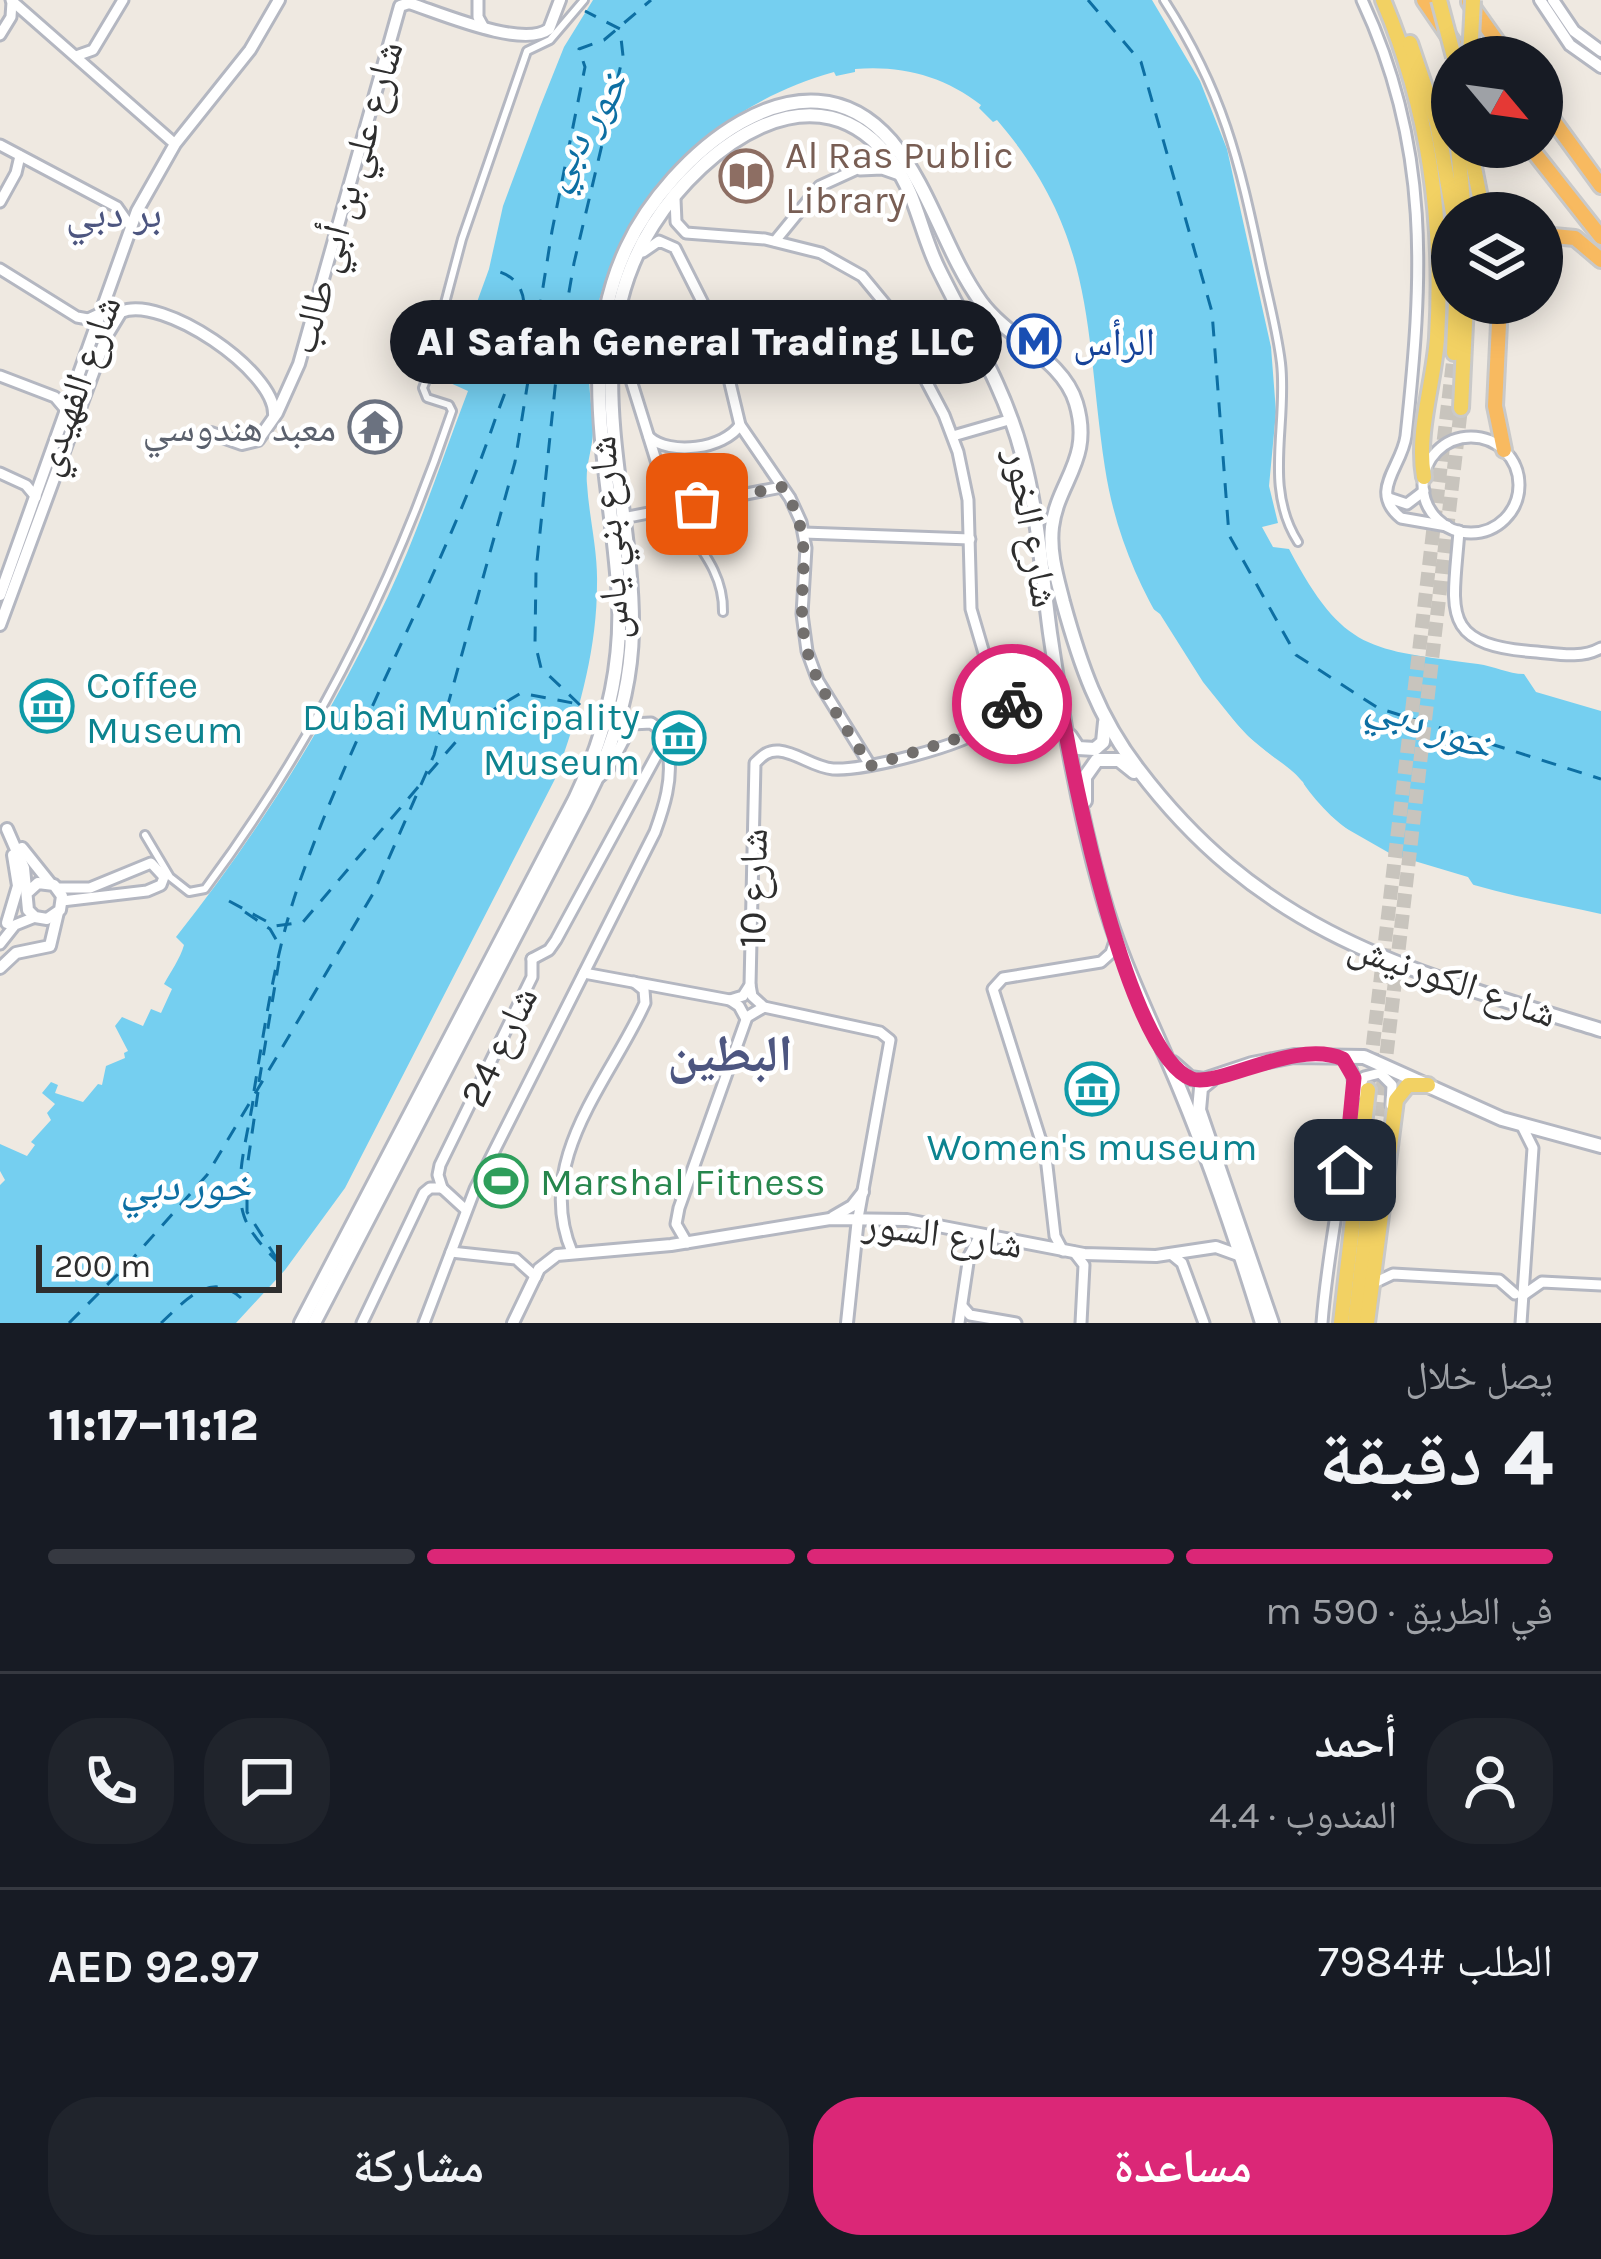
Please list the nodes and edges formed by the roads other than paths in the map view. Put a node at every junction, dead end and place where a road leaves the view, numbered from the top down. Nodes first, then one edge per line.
1 (123, 0) edge
2 (279, 0) edge
3 (478, 0) edge
4 (560, 0) edge
5 (584, 0) edge
6 (1164, 0) edge
7 (1362, 0) edge
8 (1387, 0) edge
9 (1424, 0) edge
10 (1439, 0) edge
11 (1470, 0) edge
12 (1540, 0) edge
13 (1553, 0) edge
14 (12, 1) edge
15 (397, 4) edge
16 (484, 28) junction
17 (0, 35) edge
18 (1448, 36) edge
19 (1451, 36) edge
20 (1468, 36) edge
21 (1494, 36) edge
22 (1601, 51) edge
23 (76, 56) junction
24 (1601, 67) edge
25 (1563, 134) edge
26 (877, 143) junction
27 (175, 144) junction
28 (0, 145) edge
29 (20, 156) junction
30 (1547, 168) edge
31 (855, 169) junction
32 (902, 176) junction
33 (1601, 186) edge
34 (680, 190) junction
35 (1449, 192) edge
36 (0, 202) edge
37 (796, 219) junction
38 (130, 227) junction
39 (1601, 236) edge
40 (705, 237) junction
41 (1563, 237) edge
42 (775, 241) junction
43 (947, 241) junction
44 (799, 247) junction
45 (928, 248) junction
46 (634, 260) junction
47 (1601, 260) edge
48 (685, 261) junction
49 (0, 269) edge
50 (104, 312) junction
51 (1455, 324) edge
52 (1466, 324) edge
53 (1498, 324) edge
54 (610, 348) junction
55 (1454, 353) tunnel mouth
56 (0, 376) edge
57 (730, 376) junction
58 (924, 377) junction
59 (263, 384) junction
60 (291, 384) junction
61 (1461, 408) tunnel mouth
62 (67, 410) junction
63 (1012, 419) junction
64 (272, 421) junction
65 (740, 425) junction
66 (211, 433) dead end
67 (953, 436) junction
68 (649, 437) junction
69 (1504, 450) junction
70 (0, 473) edge
71 (44, 476) junction
72 (23, 484) junction
73 (1424, 484) junction
74 (782, 487) junction
75 (1386, 493) junction
76 (36, 497) junction
77 (660, 511) junction
78 (623, 518) junction
79 (1448, 526) junction
80 (671, 529) dead end
81 (1460, 531) junction
82 (804, 533) junction
83 (970, 539) junction
84 (1298, 542) dead end
85 (0, 595) edge
86 (723, 612) dead end
87 (0, 625) edge
88 (618, 647) junction
89 (1601, 648) edge
90 (1058, 686) junction
91 (625, 693) junction
92 (1044, 700) junction
93 (1004, 702) junction
94 (1062, 709) junction
95 (1105, 721) junction
96 (605, 744) junction
97 (659, 751) junction
98 (870, 766) junction
99 (596, 780) junction
100 (1153, 788) junction
101 (4, 823) edge
102 (1086, 830) junction
103 (145, 835) dead end
104 (53, 885) junction
105 (26, 898) junction
106 (60, 907) junction
107 (38, 918) junction
108 (3, 927) edge
109 (54, 932) junction
110 (1115, 939) junction
111 (0, 944) edge
112 (510, 947) junction
113 (532, 959) junction
114 (0, 968) edge
115 (584, 973) junction
116 (634, 982) junction
117 (750, 985) junction
118 (730, 1000) junction
119 (764, 1007) junction
120 (746, 1021) junction
121 (1598, 1030) edge
122 (1337, 1055) junction
123 (1166, 1056) junction
124 (1212, 1079) junction
125 (1428, 1085) junction
126 (1368, 1090) tunnel mouth
127 (1351, 1115) junction
128 (1390, 1122) junction
129 (1522, 1126) junction
130 (1377, 1136) tunnel mouth
131 (1558, 1136) junction
132 (1601, 1146) edge
133 (1533, 1156) junction
134 (442, 1188) junction
135 (863, 1192) junction
136 (466, 1210) junction
137 (858, 1218) junction
138 (882, 1218) junction
139 (830, 1219) junction
140 (980, 1237) junction
141 (687, 1243) junction
142 (856, 1244) junction
143 (1069, 1251) junction
144 (452, 1252) junction
145 (572, 1252) junction
146 (1375, 1253) junction
147 (1171, 1254) junction
148 (1241, 1256) junction
149 (1520, 1267) junction
150 (1393, 1274) junction
151 (536, 1277) junction
152 (1499, 1280) junction
153 (1542, 1282) junction
154 (1601, 1285) edge
155 (1371, 1288) junction
156 (1518, 1295) junction
157 (962, 1306) junction
158 (311, 1321) edge
159 (362, 1323) edge
160 (424, 1323) edge
161 (513, 1323) edge
162 (848, 1323) edge
163 (959, 1323) edge
164 (1016, 1323) edge
165 (1082, 1323) edge
166 (1204, 1323) edge
167 (1262, 1323) edge
168 (1272, 1323) edge
169 (1322, 1323) edge
170 (1341, 1323) edge
171 (1354, 1323) edge
172 (1367, 1323) edge
173 (1518, 1323) edge

1 - 23 street
2 - 27 street, شارع الفهيدي
3 - 16 street
4 - 16 street
5 - 103 street
6 - 84 street
7 - 75 street
8 - 35 main road
8 - 73 main road
9 - 19 highway
10 - 18 main road, bridge
11 - 20 main road, bridge
11 - 21 highway
12 - 24 street
13 - 22 street
14 - 17 street
14 - 23 street
15 - 16 street
15 - 60 street, شارع علي بن أبي طالب
23 - 27 street
25 - 33 highway
26 - 31 street
26 - 32 main road, شارع الخور
26 - 34 main road, شارع بني ياس
27 - 38 street, شارع الفهيدي
28 - 29 street
29 - 36 street
29 - 38 street
30 - 39 highway
31 - 32 street
31 - 37 street
32 - 45 main road, شارع الخور
34 - 40 street
34 - 46 main road, شارع بني ياس
37 - 42 street
37 - 44 street
38 - 50 street, شارع الفهيدي
40 - 42 street
40 - 48 street
41 - 47 highway
42 - 44 street
43 - 45 main road
43 - 88 main road, شارع بني ياس
43 - 95 main road, شارع بني ياس
44 - 58 street
45 - 63 main road, شارع الخور
46 - 48 street
46 - 54 main road, شارع بني ياس
48 - 57 street
49 - 50 street
50 - 62 street, شارع الفهيدي
51 - 55 main road
52 - 61 main road
53 - 69 highway
54 - 68 street
54 - 78 main road, شارع بني ياس
56 - 62 street
57 - 58 street
57 - 65 street
58 - 67 street
59 - 60 street, شارع علي بن أبي طالب
59 - 64 street, شارع علي بن أبي طالب
59 - 87 street, شارع علي بن أبي طالب
60 - 64 street, شارع علي بن أبي طالب
62 - 71 street, شارع الفهيدي
63 - 67 street
63 - 90 main road, شارع الخور
64 - 66 street
65 - 68 street
65 - 74 street
67 - 83 street
68 - 77 street
69 - 73 street
69 - 81 street
70 - 72 street
71 - 72 street
71 - 76 street, شارع الفهيدي
72 - 76 street
73 - 75 street
73 - 79 street
74 - 77 street
74 - 82 street
75 - 79 street
76 - 85 street, شارع الفهيدي
77 - 78 street
78 - 91 main road, شارع بني ياس
79 - 81 street
80 - 86 street
81 - 89 street
82 - 83 street
82 - 98 street
83 - 93 street
88 - 91 main road
88 - 96 main road, شارع بني ياس
90 - 92 street
90 - 94 main road, شارع الخور
91 - 96 main road, شارع بني ياس
92 - 93 street
92 - 94 street
93 - 98 street
94 - 95 main road
94 - 102 main road, شارع الخور
95 - 100 main road, شارع الكورنيش
96 - 99 main road, شارع بني ياس
96 - 158 main road, شارع بني ياس
97 - 99 street
97 - 113 street, شارع 24
97 - 115 street
98 - 117 street, شارع 10
99 - 112 main road, شارع بني ياس
100 - 102 main road
100 - 121 main road, شارع الكورنيش
101 - 104 street
101 - 105 street
101 - 108 street
102 - 110 main road, شارع الخور
104 - 105 street
104 - 106 street
104 - 106 street
105 - 107 street
105 - 108 street
106 - 107 street
106 - 109 street
107 - 109 street
107 - 111 street
109 - 114 street
110 - 123 main road, شارع الخور
110 - 143 street
112 - 113 street
112 - 158 main road, شارع بني ياس
113 - 134 street, شارع 24
115 - 116 street
115 - 136 street
116 - 118 street
116 - 145 street
117 - 118 street, شارع 10
117 - 119 street
118 - 120 street
119 - 120 street
119 - 135 street
120 - 141 street
122 - 124 main road
122 - 125 main road
122 - 127 street
123 - 124 main road
123 - 148 main road, شارع الخور
124 - 168 main road
125 - 128 main road
125 - 129 main road
126 - 170 main road
127 - 128 street
127 - 169 street
128 - 146 main road
129 - 131 main road
129 - 133 street
130 - 171 main road
131 - 132 main road
131 - 133 street
133 - 149 street
134 - 136 street
134 - 159 street, شارع 24
135 - 137 street
135 - 139 street
136 - 144 street
137 - 138 street, شارع السور
137 - 139 street, شارع السور
137 - 142 street
138 - 140 street, شارع السور
138 - 142 street
139 - 141 street, شارع السور
140 - 143 street, شارع السور
140 - 157 street
141 - 145 street, شارع السور
142 - 162 street
143 - 147 street, شارع السور
143 - 165 street
144 - 151 street
144 - 160 street
145 - 151 street
146 - 150 street
146 - 155 main road
147 - 148 street, شارع السور
147 - 166 street
148 - 167 main road, شارع الخور
149 - 152 street
149 - 153 street
149 - 156 street
150 - 152 street
150 - 155 street
151 - 161 street
152 - 156 street
153 - 154 street
153 - 156 street
155 - 172 main road
156 - 173 street
157 - 163 street
157 - 164 street

